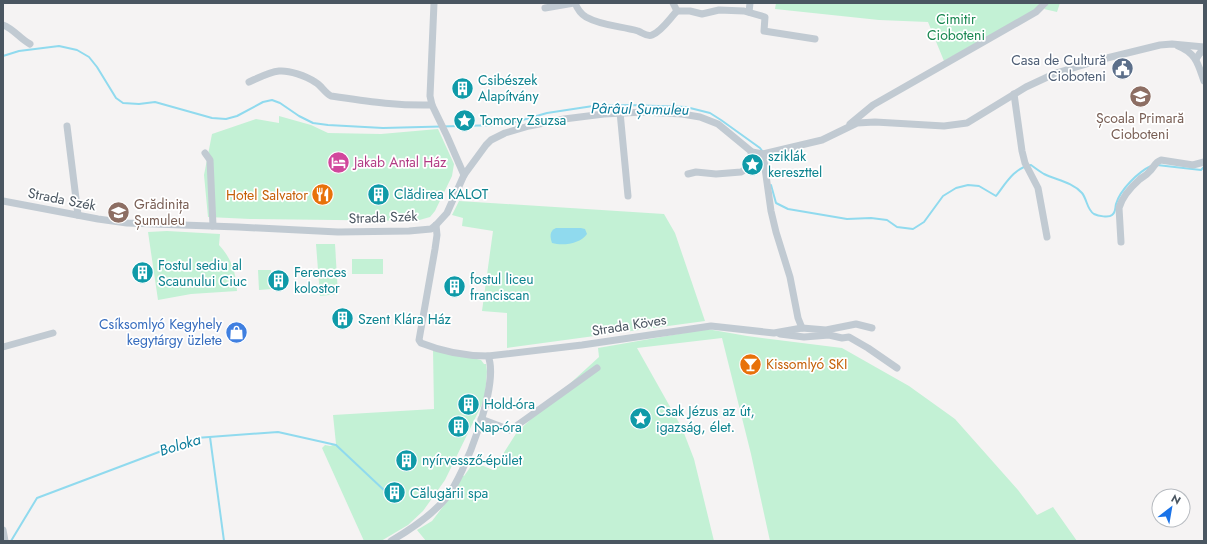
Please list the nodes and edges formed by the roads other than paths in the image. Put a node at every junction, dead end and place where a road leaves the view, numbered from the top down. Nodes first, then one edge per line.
1 (434, 3) edge
2 (574, 3) edge
3 (673, 3) edge
4 (750, 3) edge
5 (1046, 3) edge
6 (545, 8) dead end
7 (677, 11) junction
8 (749, 12) junction
9 (3, 25) edge
10 (815, 39) dead end
11 (30, 44) dead end
12 (1172, 44) junction
13 (1204, 47) edge
14 (1204, 51) edge
15 (1196, 59) junction
16 (1204, 81) edge
17 (249, 82) dead end
18 (1014, 94) junction
19 (432, 105) junction
20 (620, 112) junction
21 (66, 126) dead end
22 (847, 127) junction
23 (752, 152) junction
24 (205, 153) dead end
25 (764, 153) junction
26 (1204, 162) edge
27 (688, 174) dead end
28 (464, 175) junction
29 (628, 196) dead end
30 (3, 201) edge
31 (78, 216) junction
32 (436, 225) junction
33 (213, 226) junction
34 (1047, 237) dead end
35 (1121, 242) dead end
36 (802, 328) junction
37 (841, 328) junction
38 (872, 328) dead end
39 (53, 333) dead end
40 (774, 333) junction
41 (842, 338) junction
42 (3, 347) edge
43 (488, 356) junction
44 (597, 368) dead end
45 (897, 368) dead end
46 (481, 419) junction
47 (3, 530) edge
48 (5, 541) edge
49 (391, 541) edge

1 - 19 street
2 - 6 street
2 - 7 street
3 - 7 street
4 - 8 street
5 - 22 street
7 - 8 street
8 - 10 street
9 - 11 street
12 - 13 street
12 - 15 street
12 - 18 street
14 - 15 street
15 - 16 street
17 - 19 street
18 - 22 street
18 - 34 street
19 - 28 street
20 - 23 street, Strada Szék
20 - 28 street, Strada Szék
20 - 29 street
21 - 31 street
22 - 25 street
23 - 25 street
23 - 27 street
24 - 33 street
25 - 36 street
26 - 35 street
28 - 32 street, Strada Szék
30 - 31 street, Strada Szék
31 - 33 street, Strada Szék
32 - 33 street, Strada Szék
32 - 43 street, Strada Köves
36 - 37 street, Strada Köves
36 - 40 street, Strada Köves
37 - 38 street, Strada Köves
37 - 41 street
39 - 42 street
40 - 41 street, Strada Köves
40 - 43 street, Strada Köves
41 - 45 street, Strada Köves
43 - 46 street
44 - 46 street
46 - 49 street
47 - 48 street

